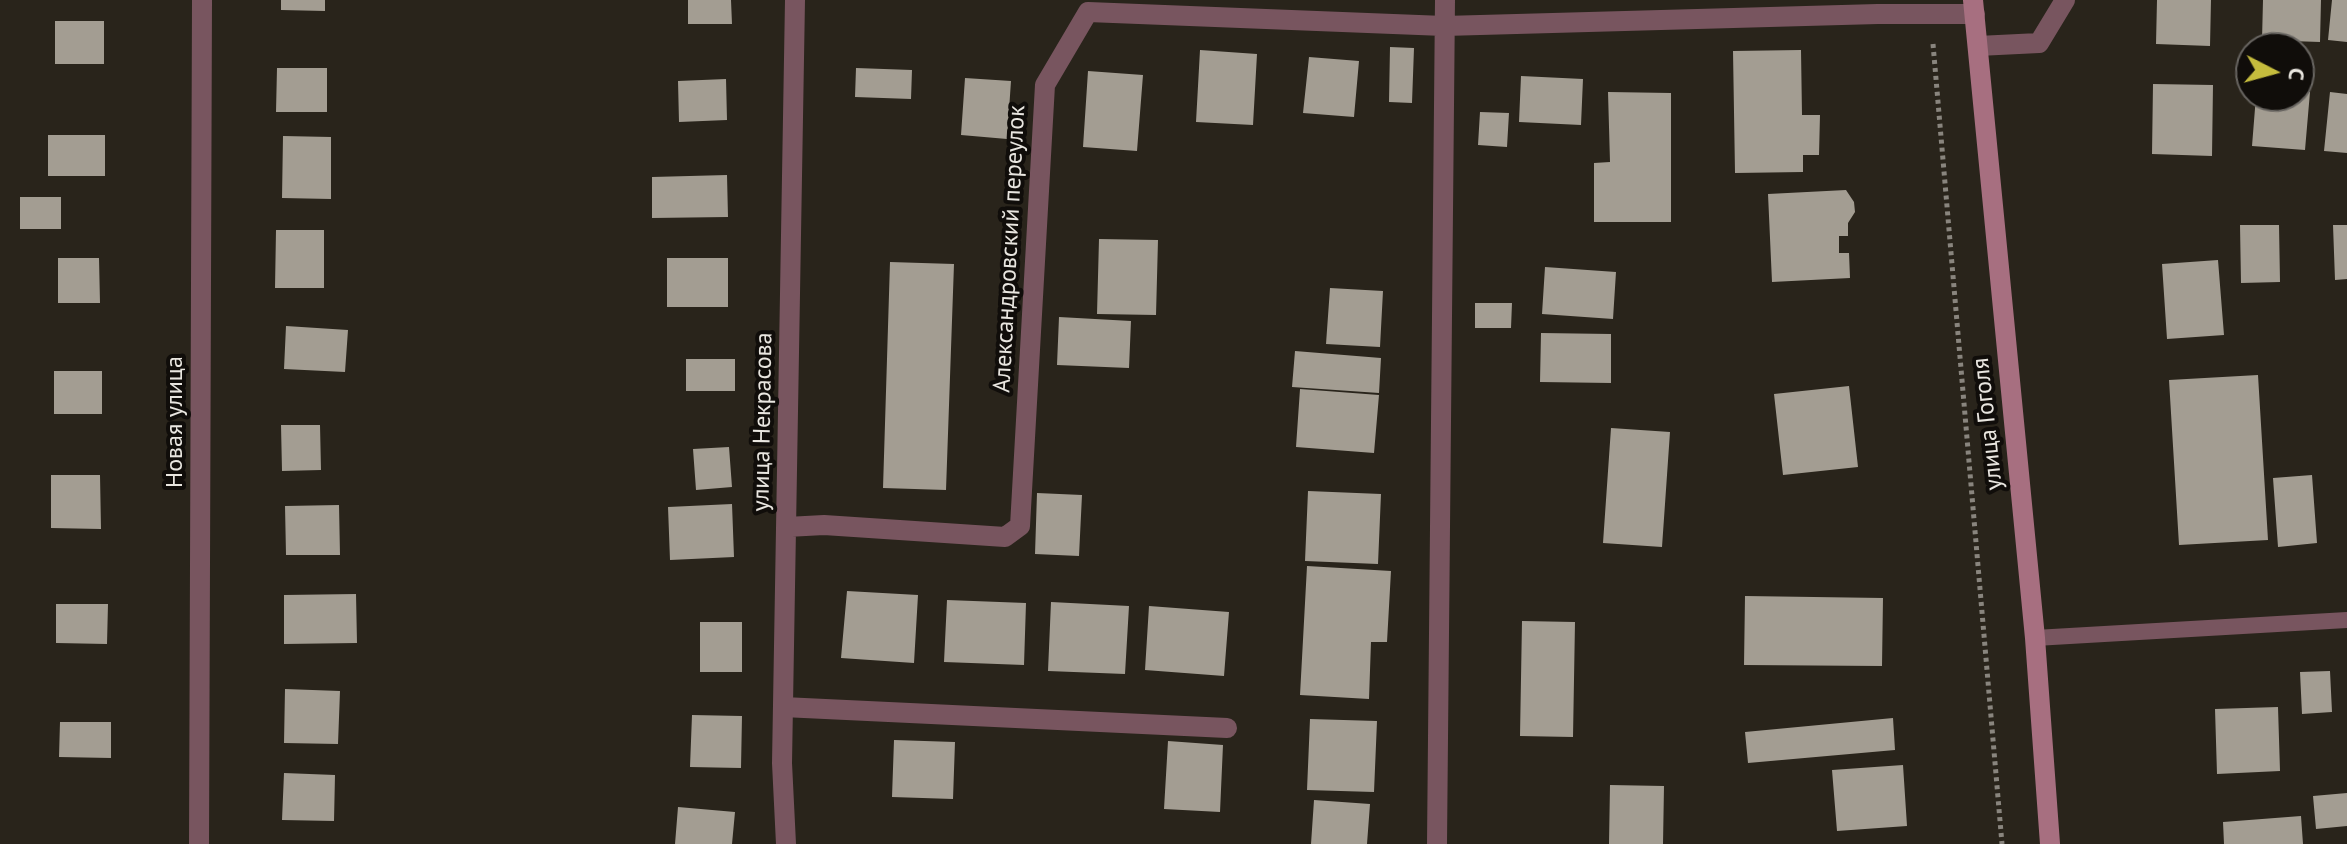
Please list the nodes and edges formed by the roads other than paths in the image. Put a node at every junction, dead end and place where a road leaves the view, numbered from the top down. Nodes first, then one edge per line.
1 (202, 0) edge
2 (795, 0) edge
3 (1445, 0) edge
4 (2065, 0) edge
5 (1088, 6) edge
6 (1974, 7) edge
7 (1444, 26) junction
8 (1978, 46) junction
9 (787, 527) junction
10 (2347, 620) edge
11 (2035, 638) junction
12 (783, 707) junction
13 (1227, 728) dead end
14 (199, 844) edge
15 (786, 844) edge
16 (1437, 844) edge
17 (2050, 844) edge

1 - 14 street, Новая улица
2 - 9 street, улица Некрасова
3 - 7 street
4 - 8 street
5 - 7 street, Александровский переулок
5 - 9 street, Александровский переулок
6 - 7 street, Александровский переулок
6 - 8 main road, улица Гоголя
7 - 16 street
8 - 11 main road, улица Гоголя
9 - 12 street, улица Некрасова
10 - 11 lane
11 - 17 main road, улица Гоголя
12 - 13 street
12 - 15 street, улица Некрасова

